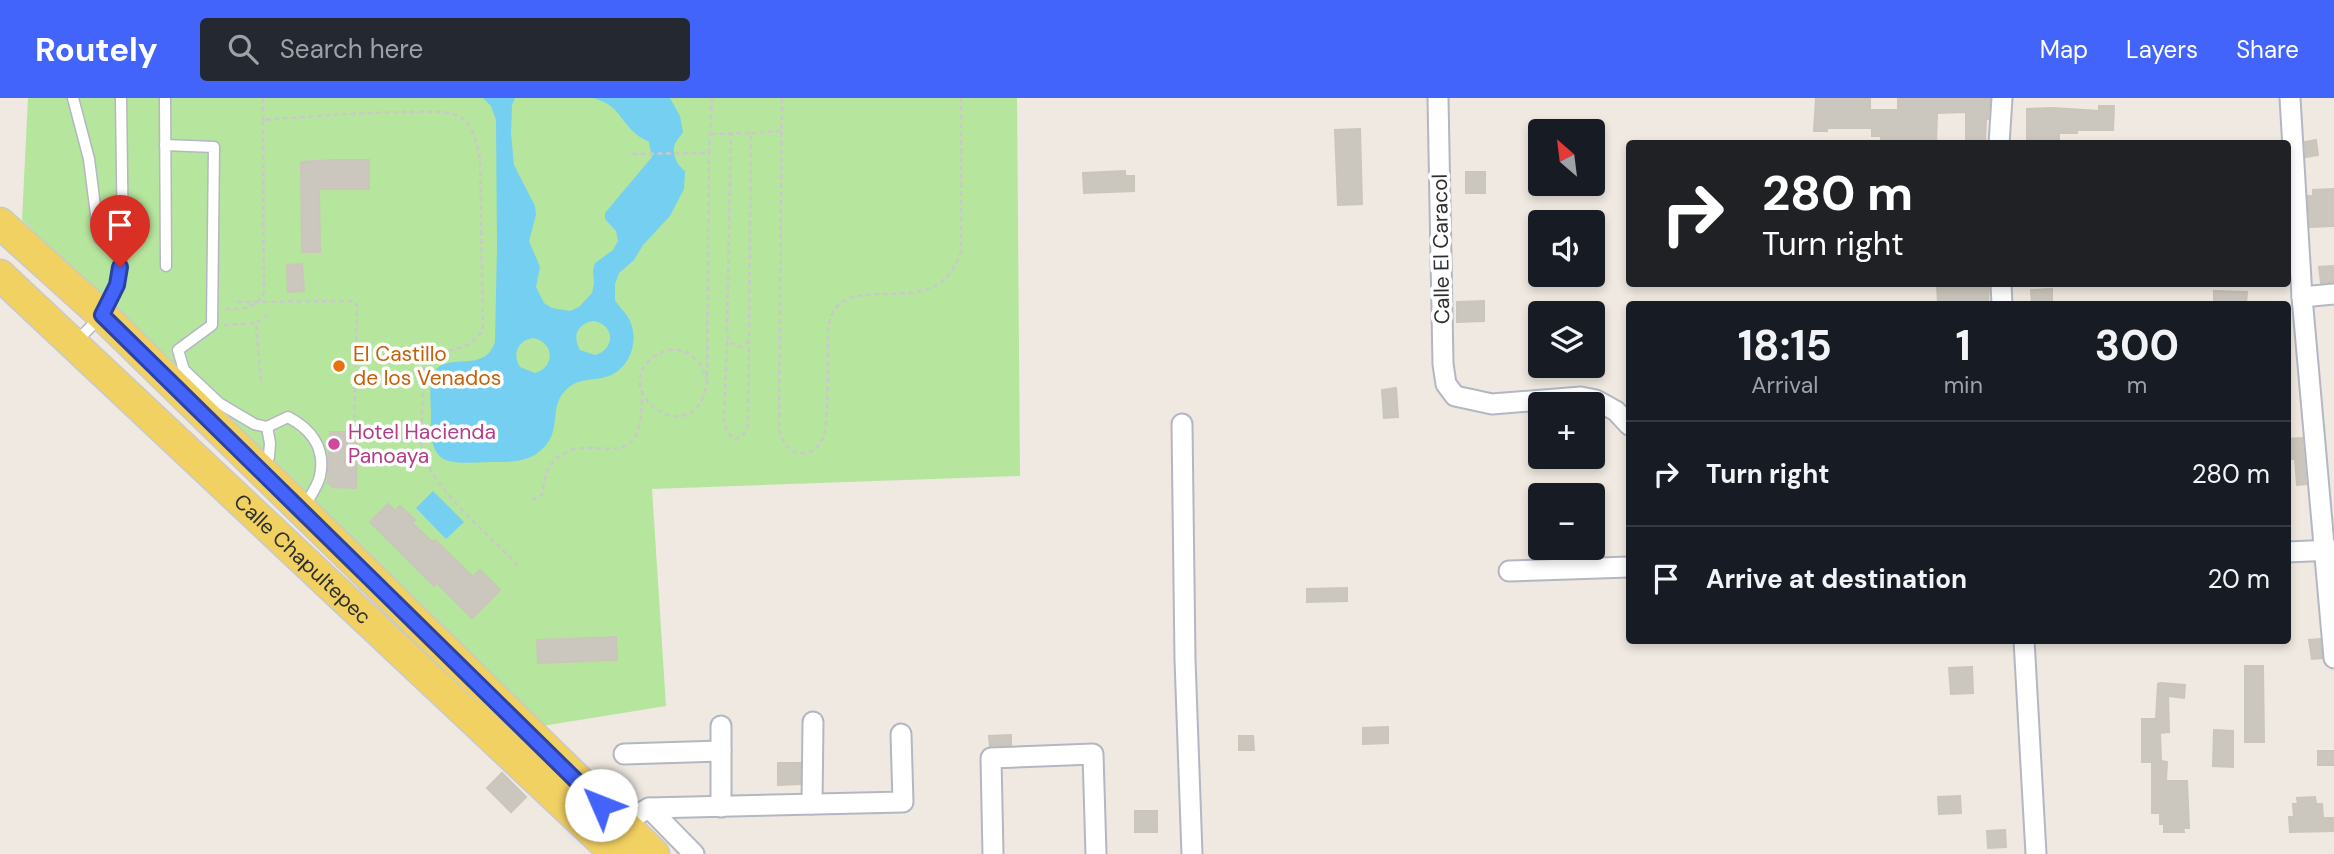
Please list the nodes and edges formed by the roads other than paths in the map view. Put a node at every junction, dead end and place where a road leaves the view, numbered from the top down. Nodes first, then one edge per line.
1 (73, 98) edge
2 (81, 98) edge
3 (121, 98) edge
4 (165, 98) edge
5 (1438, 98) edge
6 (2002, 98) edge
7 (2290, 98) edge
8 (79, 127) junction
9 (1999, 140) edge
10 (165, 145) junction
11 (0, 223) edge
12 (123, 248) junction
13 (166, 266) dead end
14 (0, 275) edge
15 (2334, 294) edge
16 (2302, 297) junction
17 (102, 315) junction
18 (74, 344) junction
19 (1626, 422) edge
20 (1182, 424) dead end
21 (267, 427) junction
22 (257, 467) junction
23 (302, 512) junction
24 (2328, 551) edge
25 (2291, 552) edge
26 (1626, 568) edge
27 (1509, 571) dead end
28 (2024, 644) edge
29 (2334, 659) edge
30 (813, 722) dead end
31 (721, 726) dead end
32 (901, 734) dead end
33 (721, 751) junction
34 (624, 754) dead end
35 (812, 804) junction
36 (721, 807) junction
37 (649, 808) junction
38 (613, 840) edge
39 (654, 854) edge
40 (694, 854) edge
41 (993, 854) edge
42 (1096, 854) edge
43 (1192, 854) edge
44 (2036, 854) edge

1 - 8 lane
2 - 8 lane
3 - 12 lane
4 - 10 lane
5 - 19 street, Calle El Caracol
6 - 9 street
7 - 16 street
8 - 12 lane
10 - 13 lane
10 - 21 lane
11 - 17 main road, Calle Chapultepec
12 - 17 lane
14 - 18 main road, Calle Chapultepec
15 - 16 street
16 - 24 street
17 - 18 lane
17 - 22 main road, Calle Chapultepec
18 - 38 main road, Calle Chapultepec
20 - 43 street
21 - 22 lane
21 - 23 lane
22 - 23 main road, Calle Chapultepec
23 - 38 main road, Calle Chapultepec
24 - 25 street
24 - 29 street
26 - 27 street
28 - 44 street
30 - 35 street
31 - 33 street
32 - 35 street
33 - 34 street
33 - 36 street
35 - 36 street
36 - 37 street
37 - 38 street
37 - 40 street
38 - 39 main road
41 - 42 street

